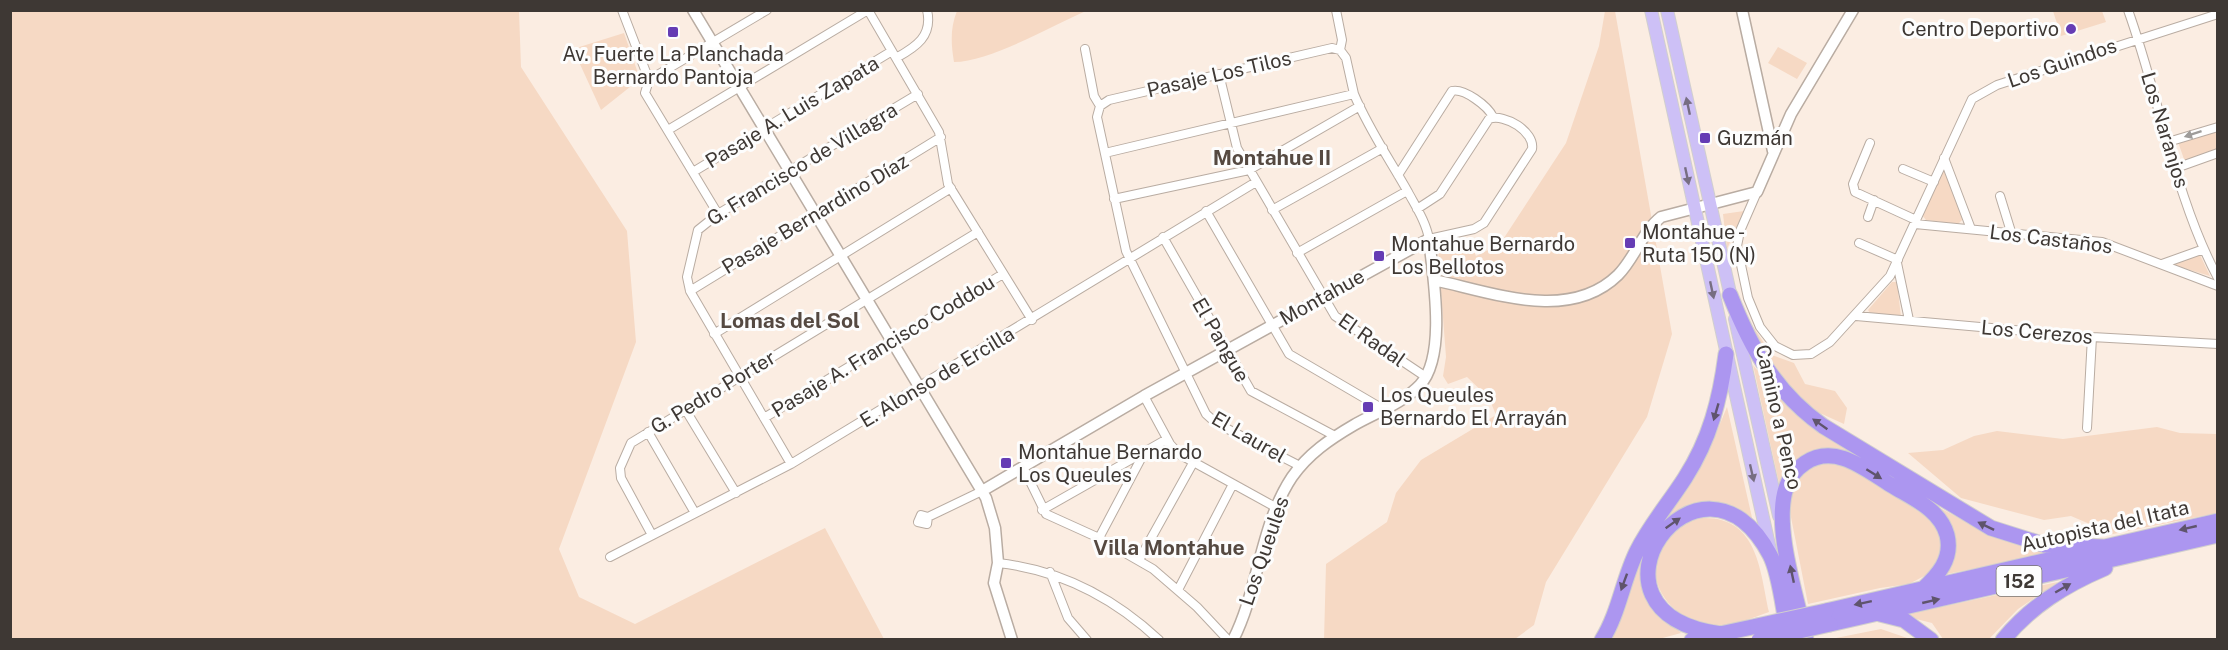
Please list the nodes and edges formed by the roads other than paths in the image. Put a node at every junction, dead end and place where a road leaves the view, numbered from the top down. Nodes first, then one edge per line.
1 (622, 10) edge
2 (693, 10) edge
3 (767, 10) edge
4 (868, 10) edge
5 (927, 10) edge
6 (1336, 10) edge
7 (1651, 10) edge
8 (1667, 10) edge
9 (1742, 10) edge
10 (1853, 10) edge
11 (2128, 10) edge
12 (2217, 14) edge
13 (2138, 38) junction
14 (712, 43) junction
15 (1085, 49) dead end
16 (1340, 50) junction
17 (894, 55) junction
18 (1219, 74) junction
19 (649, 80) junction
20 (739, 87) junction
21 (918, 94) junction
22 (1354, 94) junction
23 (1100, 106) junction
24 (1360, 106) junction
25 (1493, 117) junction
26 (1230, 123) junction
27 (2217, 127) edge
28 (765, 129) junction
29 (668, 130) junction
30 (941, 137) junction
31 (2168, 142) junction
32 (1870, 143) dead end
33 (1383, 148) junction
34 (1773, 151) junction
35 (1105, 153) junction
36 (2217, 153) edge
37 (1944, 158) junction
38 (2176, 168) junction
39 (1903, 169) dead end
40 (1249, 170) junction
41 (693, 172) junction
42 (790, 172) junction
43 (1398, 175) junction
44 (1256, 182) junction
45 (1934, 182) junction
46 (951, 188) junction
47 (1407, 191) junction
48 (1757, 192) junction
49 (2000, 196) dead end
50 (1114, 199) junction
51 (1874, 200) junction
52 (1710, 204) junction
53 (1694, 207) junction
54 (1417, 209) junction
55 (1272, 210) junction
56 (1206, 211) junction
57 (718, 214) junction
58 (816, 214) junction
59 (1868, 217) dead end
60 (1915, 222) junction
61 (1971, 229) junction
62 (978, 232) junction
63 (2012, 235) junction
64 (1163, 237) junction
65 (1429, 239) junction
66 (1859, 243) dead end
67 (2204, 249) junction
68 (1297, 253) junction
69 (842, 255) junction
70 (1129, 258) junction
71 (1898, 262) junction
72 (2162, 264) junction
73 (1003, 274) junction
74 (2217, 278) edge
75 (1434, 280) junction
76 (2217, 285) edge
77 (690, 291) junction
78 (1730, 295) junction
79 (1322, 297) junction
80 (867, 298) junction
81 (1856, 316) junction
82 (1032, 320) junction
83 (1909, 320) junction
84 (1271, 325) junction
85 (714, 334) junction
86 (2092, 337) junction
87 (892, 341) junction
88 (2217, 344) edge
89 (1227, 350) junction
90 (1726, 354) junction
91 (1187, 372) junction
92 (738, 376) junction
93 (1426, 377) junction
94 (921, 387) junction
95 (1144, 396) junction
96 (685, 409) junction
97 (1383, 409) junction
98 (764, 418) junction
99 (2087, 428) dead end
100 (648, 432) junction
101 (1335, 436) junction
102 (1167, 439) junction
103 (1145, 452) junction
104 (1193, 463) junction
105 (791, 464) junction
106 (1300, 466) junction
107 (1023, 467) junction
108 (1233, 484) junction
109 (981, 491) junction
110 (736, 493) junction
111 (1277, 508) junction
112 (1042, 510) junction
113 (696, 513) junction
114 (928, 517) dead end
115 (2217, 521) edge
116 (1781, 523) junction
117 (652, 535) junction
118 (2217, 535) edge
119 (1099, 538) junction
120 (2104, 547) junction
121 (2163, 548) junction
122 (610, 557) dead end
123 (1772, 558) junction
124 (1139, 560) junction
125 (998, 563) junction
126 (1050, 572) junction
127 (1178, 590) junction
128 (1922, 590) junction
129 (1874, 614) junction
130 (1828, 617) junction
131 (1805, 632) edge
132 (1758, 633) edge
133 (1721, 634) junction
134 (1788, 634) edge
135 (1010, 639) edge
136 (1087, 639) edge
137 (1159, 639) edge
138 (1228, 639) edge
139 (1233, 639) edge
140 (1602, 639) edge
141 (1692, 639) edge
142 (1931, 639) edge
143 (2003, 639) edge

1 - 19 street
2 - 14 street
3 - 14 street
4 - 17 street
4 - 20 street
5 - 17 street, Pasaje A. Luis Zapata
6 - 16 street
7 -> 53 main road, Camino a Penco
52 -> 8 main road, Camino a Penco
9 - 34 street
10 - 34 street
11 - 13 street, Los Naranjos
12 - 13 street, Los Guindos
13 - 31 street, Los Naranjos
13 - 37 street, Los Guindos
14 - 19 street
14 - 20 street
15 - 23 street, El Laurel
16 - 18 street, Pasaje Los Tilos
16 - 22 street
17 - 21 street
17 - 28 street, Pasaje A. Luis Zapata
18 - 23 street, Pasaje Los Tilos
18 - 26 street, El Radal
19 - 29 street
20 - 28 street
20 - 29 street
21 - 30 street
21 - 42 street, G. Francisco de Villagra
22 - 24 street
22 - 26 street
23 - 35 street, El Laurel
24 - 33 street
24 - 40 street
25 - 43 street
25 - 54 street
25 - 65 street
26 - 35 street
26 - 40 street, El Radal
27 -> 31 street
28 - 41 street, Pasaje A. Luis Zapata
28 - 42 street
29 - 41 street
30 - 46 street
30 - 58 street, Pasaje Bernardino Díaz
31 - 38 street, Los Naranjos
32 - 51 street
33 - 43 street
33 - 55 street
34 - 48 street
35 - 50 street, El Laurel
36 - 38 street
37 - 45 street, Los Guindos
37 - 61 street
38 - 67 street, Los Naranjos
39 - 45 street
40 - 44 street, El Radal
40 - 50 street
41 - 57 street
42 - 57 street, G. Francisco de Villagra
42 - 58 street
43 - 47 street
44 - 55 street, El Radal
44 - 56 street, E. Alonso de Ercilla
45 - 60 street, Los Guindos
46 - 62 street
46 - 69 street
47 - 54 street
47 - 68 street
48 - 52 street
48 - 81 street, Los Guindos
49 - 63 street
50 - 70 street, El Laurel
51 - 59 street
51 - 60 street
52 - 53 street
52 - 78 main road, Camino a Penco
53 - 75 street
53 -> 90 main road, Camino a Penco
54 - 65 street
55 - 68 street, El Radal
56 - 64 street, E. Alonso de Ercilla
56 - 84 street
57 - 77 street, G. Francisco de Villagra
58 - 69 street
58 - 77 street, Pasaje Bernardino Díaz
60 - 61 street, Los Castaños
60 - 71 street, Los Guindos
61 - 63 street, Los Castaños
62 - 73 street
62 - 80 street, G. Pedro Porter
63 - 72 street, Los Castaños
64 - 70 street, E. Alonso de Ercilla
64 - 89 street, El Pangue
65 - 75 street
65 - 79 street, Montahue
66 - 71 street
67 - 72 street
67 - 74 street, Los Naranjos
68 - 79 street, El Radal
69 - 80 street
69 - 85 street
70 - 82 street, E. Alonso de Ercilla
70 - 91 street, El Laurel
71 - 81 street, Los Guindos
71 - 83 street
72 - 76 street, Los Castaños
73 - 82 street
73 - 87 street, Pasaje A. Francisco Coddou
75 - 93 street
77 - 85 street
78 - 116 main road, Camino a Penco
120 -> 78 highway
79 - 84 street, Montahue
79 - 93 street, El Radal
80 - 87 street
80 - 92 street, G. Pedro Porter
81 - 83 street, Los Cerezos
82 - 94 street, E. Alonso de Ercilla
83 - 86 street, Los Cerezos
84 - 89 street, Montahue
84 - 97 street
85 - 92 street
86 - 88 street, Los Cerezos
86 - 99 street
87 - 94 street
87 - 98 street, Pasaje A. Francisco Coddou
89 - 91 street, Montahue
89 - 101 street, El Pangue
90 -> 123 main road, Camino a Penco
90 -> 140 highway
91 - 95 street, Montahue
91 - 106 street, El Laurel
92 - 96 street, G. Pedro Porter
92 - 98 street
93 - 97 street, Los Queules
94 - 105 street, E. Alonso de Ercilla
94 - 109 street
95 - 102 street
95 - 107 street, Montahue
96 - 100 street, G. Pedro Porter
96 - 110 street
97 - 101 street, Los Queules
98 - 105 street
100 - 113 street
100 - 117 street, G. Pedro Porter
101 - 106 street, Los Queules
102 - 103 street
102 - 104 street
103 - 112 street
103 - 119 street
104 - 108 street
104 - 124 street
105 - 110 street, E. Alonso de Ercilla
106 - 111 street, Los Queules
107 - 109 street, Montahue
107 - 112 street
108 - 111 street
108 - 127 street
109 - 114 street
109 - 125 street
110 - 113 street, E. Alonso de Ercilla
111 - 139 street, Los Queules
112 - 119 street
113 - 117 street, E. Alonso de Ercilla
115 -> 120 highway, Autopista del Itata / 152
116 -> 128 highway
131 -> 116 highway, Camino a Penco
117 - 122 street, E. Alonso de Ercilla
118 - 121 highway, Autopista del Itata / 152
119 - 124 street
120 - 128 highway, Autopista del Itata / 152
129 -> 121 highway, Autopista del Itata / 152
143 -> 121 highway
133 -> 123 highway
123 - 134 highway, Camino a Penco
124 - 127 street
125 - 126 street
125 - 135 street
126 - 136 street
126 - 137 street
127 - 138 street
128 -> 130 highway, Autopista del Itata / 152
129 - 130 highway, Autopista del Itata / 152
129 - 142 highway
130 - 132 highway, bridge
132 - 133 highway
133 - 141 highway

